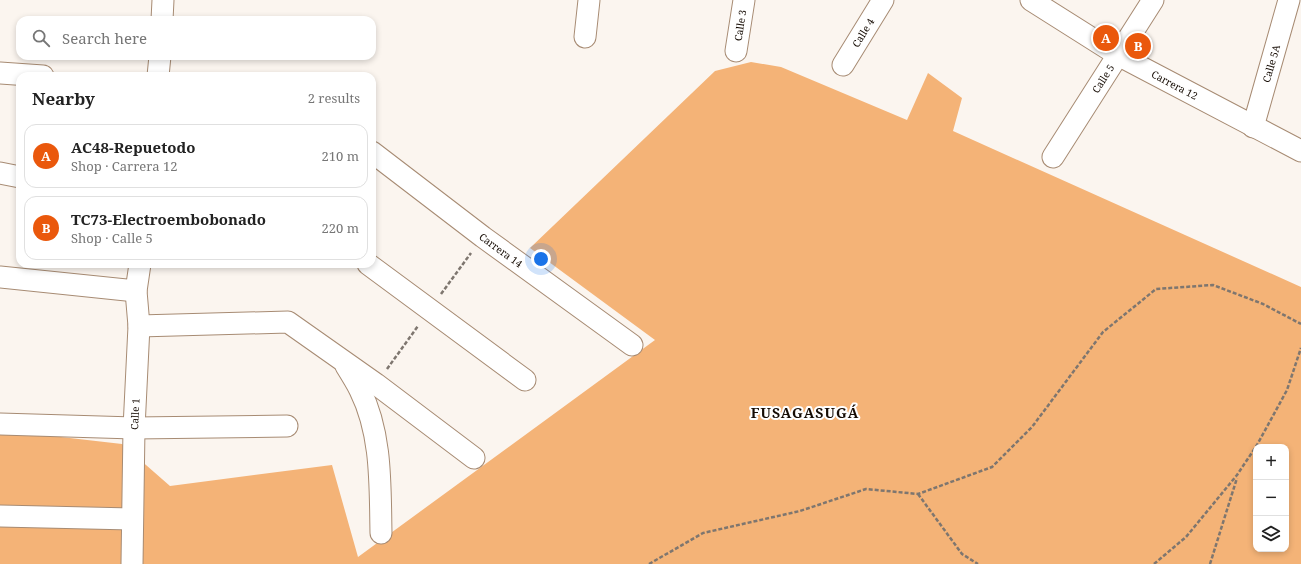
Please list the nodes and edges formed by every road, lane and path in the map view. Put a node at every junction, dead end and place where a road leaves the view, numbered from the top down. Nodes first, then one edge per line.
1 (163, 0) edge
2 (589, 0) edge
3 (744, 0) edge
4 (883, 0) edge
5 (1031, 0) edge
6 (1153, 0) edge
7 (1289, 0) edge
8 (162, 16) edge
9 (585, 37) dead end
10 (736, 50) dead end
11 (1118, 55) junction
12 (160, 60) edge
13 (843, 65) dead end
14 (158, 72) edge
15 (0, 73) edge
16 (16, 74) edge
17 (1253, 127) junction
18 (1301, 151) edge
19 (376, 155) edge
20 (1054, 157) dead end
21 (0, 173) edge
22 (16, 176) edge
23 (139, 268) edge
24 (373, 268) edge
25 (0, 278) edge
26 (136, 291) junction
27 (1301, 324) edge
28 (139, 326) junction
29 (632, 345) dead end
30 (1301, 348) edge
31 (344, 362) junction
32 (525, 380) dead end
33 (0, 424) edge
34 (287, 426) dead end
35 (134, 428) junction
36 (474, 458) dead end
37 (1238, 475) junction
38 (918, 494) junction
39 (0, 516) edge
40 (132, 519) junction
41 (381, 533) dead end
42 (132, 564) edge
43 (649, 564) edge
44 (978, 564) edge
45 (1154, 564) edge
46 (1210, 564) edge

1 - 8 street
2 - 9 street
3 - 10 street, Calle 3
4 - 13 street, Calle 4
5 - 11 street, Carrera 12
6 - 11 street, Calle 5
7 - 17 street, Calle 5A
11 - 17 street, Carrera 12
11 - 20 street, Calle 5
12 - 14 street
15 - 16 street
17 - 18 street, Carrera 12
19 - 29 street, Carrera 14
21 - 22 street
23 - 26 street, Calle 1
24 - 32 street
25 - 26 street
26 - 28 street, Calle 1
27 - 38 path
28 - 31 street
28 - 35 street, Calle 1
30 - 37 path
31 - 36 street
31 - 41 street
33 - 35 street
34 - 35 street
35 - 40 street, Calle 1
37 - 45 path
37 - 46 path
38 - 43 path
38 - 44 path
39 - 40 street
40 - 42 street, Calle 1

